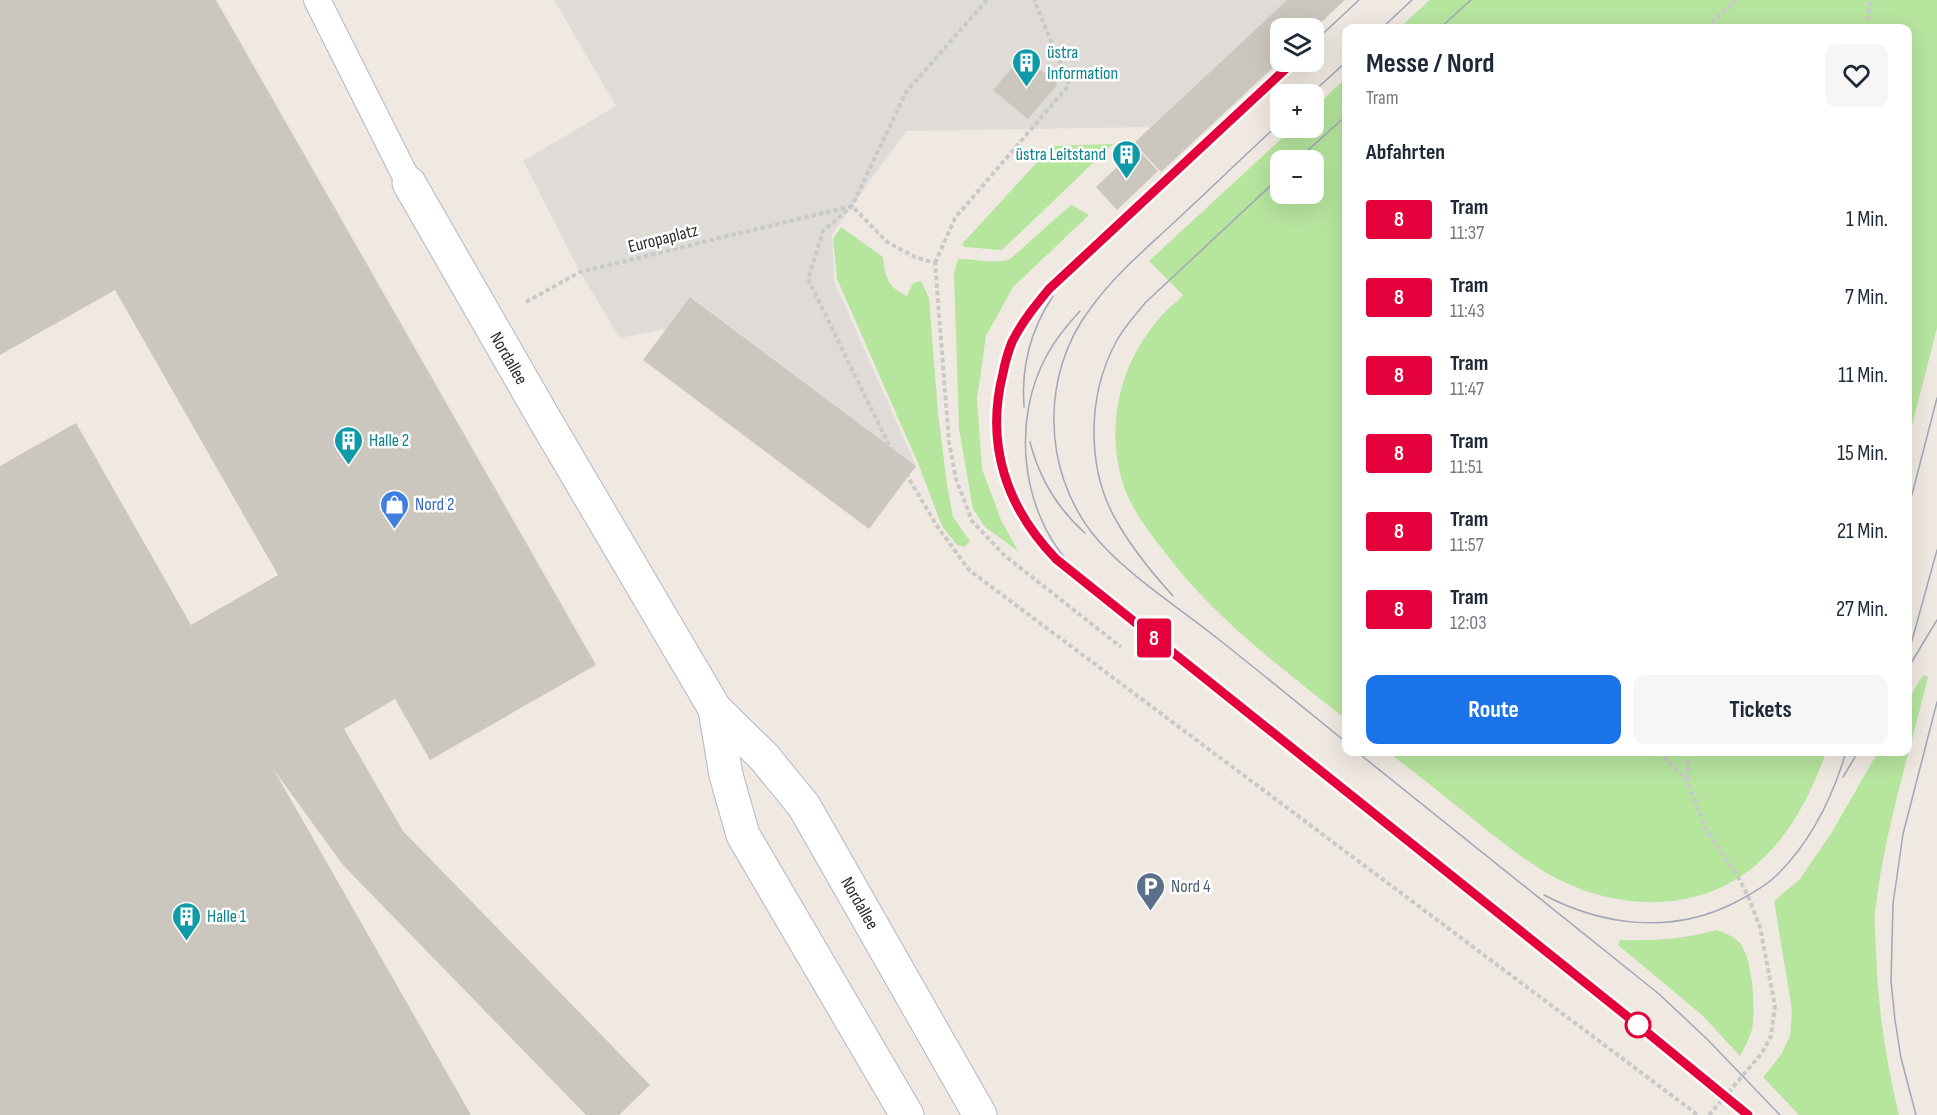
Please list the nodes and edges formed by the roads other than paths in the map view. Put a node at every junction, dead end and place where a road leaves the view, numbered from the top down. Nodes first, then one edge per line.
1 (316, 0) edge
2 (409, 183) joint
3 (715, 709) junction
4 (907, 1115) edge
5 (980, 1115) edge

1 - 2 lane, Nordallee
2 - 3 street, Nordallee
3 - 4 street, Nordallee
3 - 5 street, Nordallee

